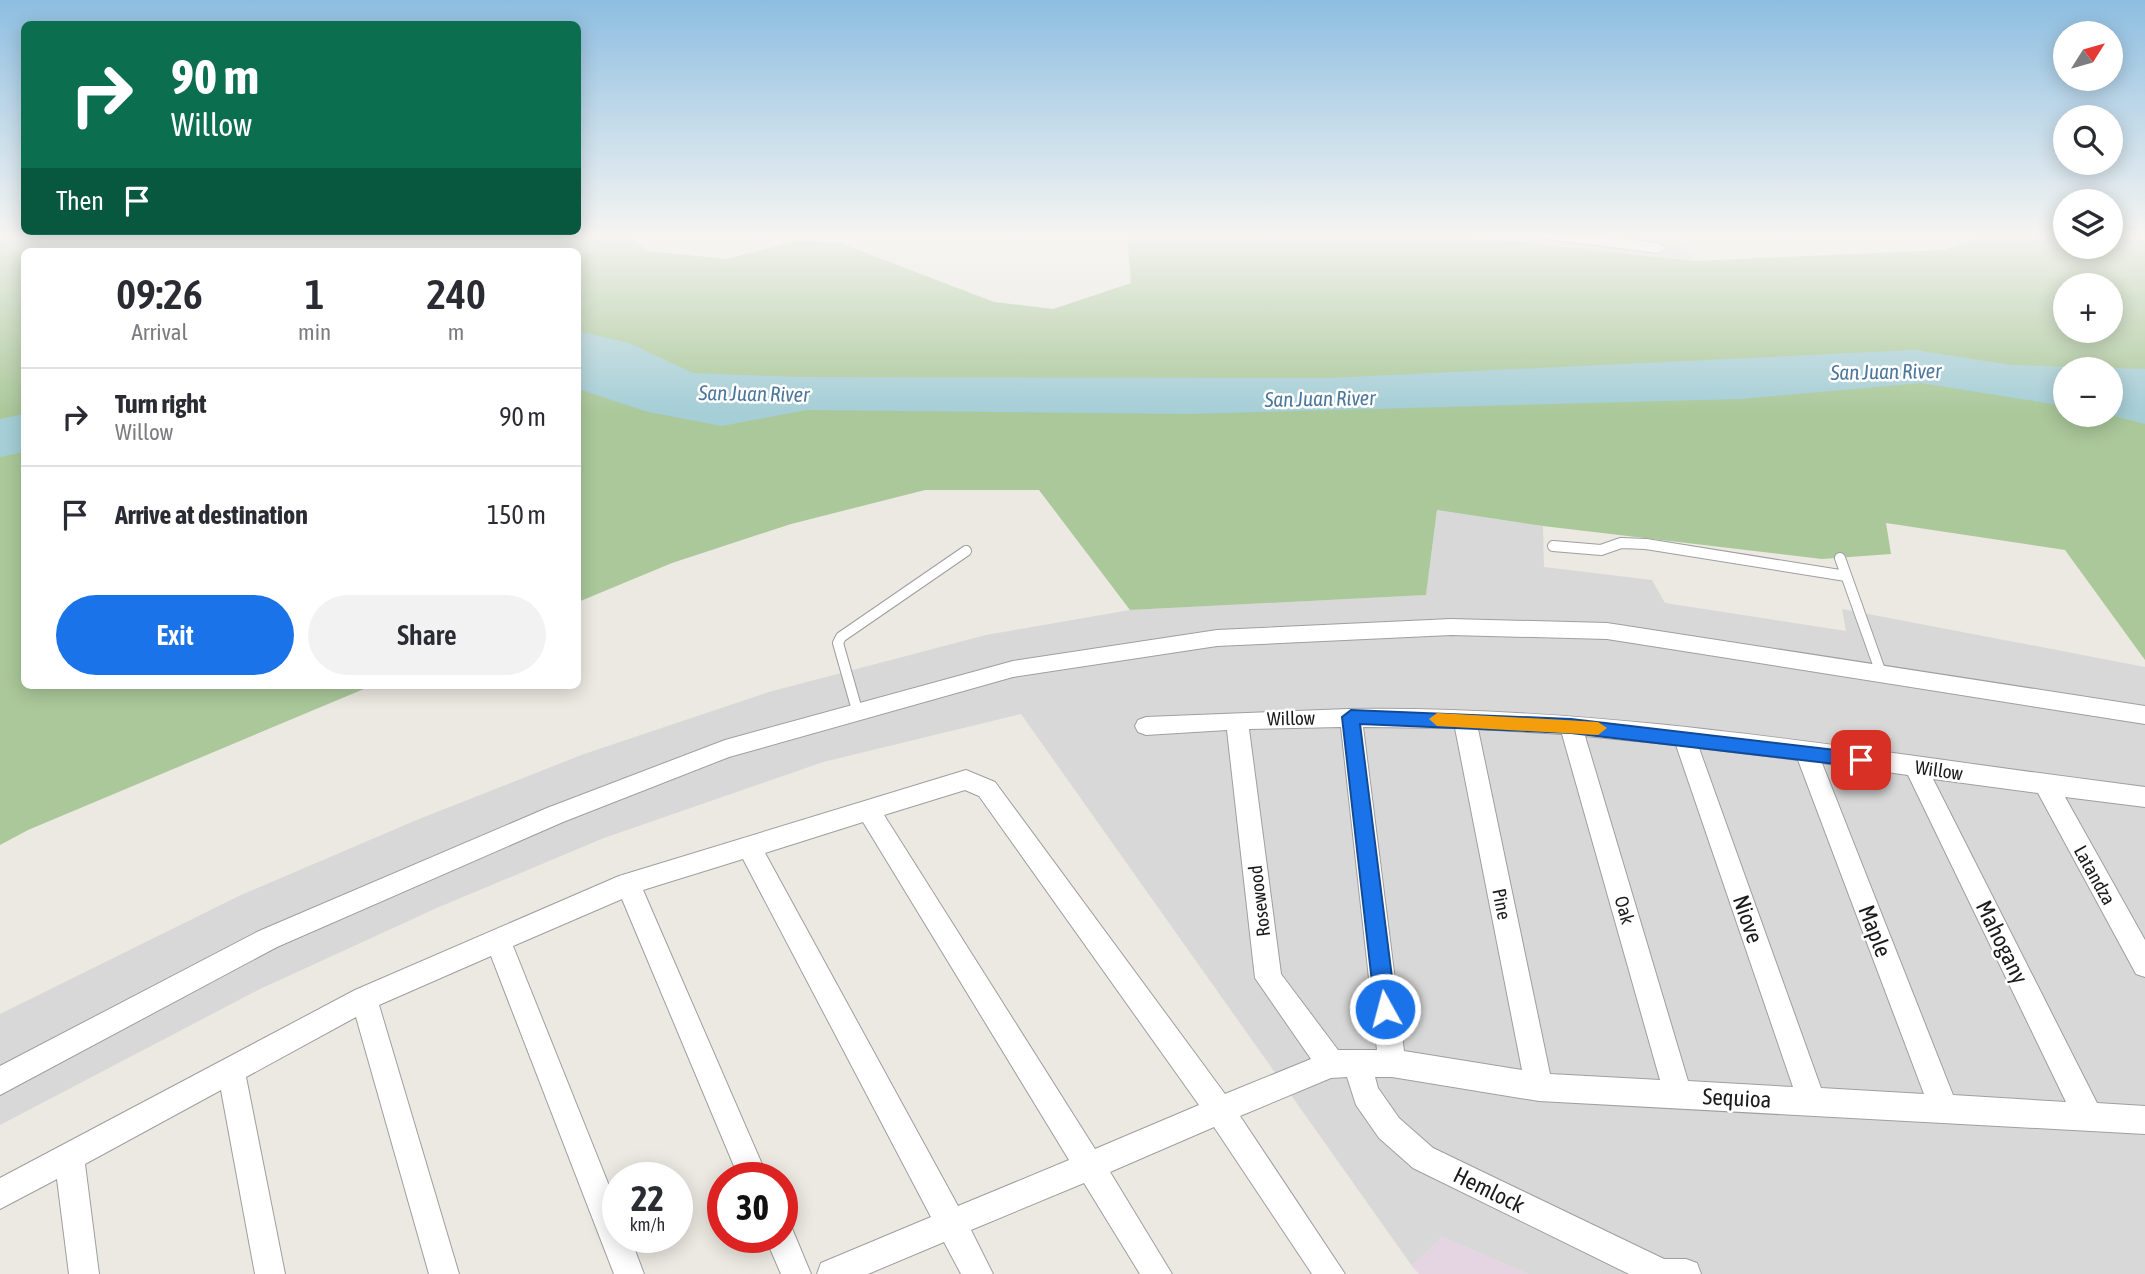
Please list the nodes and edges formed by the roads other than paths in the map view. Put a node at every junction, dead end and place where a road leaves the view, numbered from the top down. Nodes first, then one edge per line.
1 (1553, 546) dead end
2 (966, 551) dead end
3 (1840, 558) dead end
4 (1846, 576) junction
5 (1881, 673) junction
6 (857, 710) junction
7 (2145, 715) edge
8 (1351, 717) junction
9 (1237, 720) junction
10 (1465, 720) junction
11 (1146, 726) dead end
12 (1571, 726) junction
13 (1684, 737) junction
14 (1806, 752) junction
15 (1916, 767) junction
16 (2046, 785) junction
17 (2145, 797) edge
18 (868, 810) junction
19 (749, 847) junction
20 (628, 884) junction
21 (498, 940) junction
22 (2145, 965) edge
23 (364, 999) junction
24 (1344, 1063) junction
25 (1392, 1063) junction
26 (231, 1069) junction
27 (0, 1081) edge
28 (1539, 1087) junction
29 (1678, 1095) junction
30 (1812, 1102) junction
31 (1944, 1109) junction
32 (1220, 1111) junction
33 (2088, 1116) junction
34 (2145, 1120) edge
35 (69, 1155) junction
36 (747, 1162) edge
37 (1090, 1167) junction
38 (0, 1194) edge
39 (951, 1224) junction
40 (787, 1253) edge
41 (84, 1274) edge
42 (270, 1274) edge
43 (444, 1274) edge
44 (629, 1274) edge
45 (796, 1274) edge
46 (832, 1274) edge
47 (978, 1274) edge
48 (1157, 1274) edge
49 (1330, 1274) edge
50 (1662, 1274) edge
51 (1686, 1274) edge

1 - 4 lane
2 - 6 lane
3 - 4 lane
4 - 5 lane
5 - 6 street
5 - 7 street
6 - 27 street
8 - 9 street, Willow
8 - 10 street, Willow
8 - 25 street
9 - 11 street, Willow
9 - 24 street, Rosewood
10 - 12 street, Willow
10 - 28 street, Pine
12 - 13 street, Willow
12 - 29 street, Oak
13 - 14 street, Willow
13 - 30 street, Niove
14 - 15 street, Willow
14 - 31 street, Maple
15 - 16 street, Willow
15 - 33 street, Mahogany
16 - 17 street, Willow
16 - 22 street, Latandza
18 - 19 street
18 - 32 street
18 - 37 street
19 - 20 street
19 - 39 street
20 - 21 street
20 - 36 street
21 - 23 street
21 - 44 street
23 - 26 street
23 - 43 street
24 - 25 street, Sequioa
24 - 32 street
24 - 50 street, Hemlock
25 - 28 street, Sequioa
26 - 35 street
26 - 42 street
28 - 29 street, Sequioa
29 - 30 street, Sequioa
30 - 31 street, Sequioa
31 - 33 street, Sequioa
32 - 37 street
32 - 49 street
33 - 34 street, Sequioa
35 - 38 street
35 - 41 street
37 - 39 street
37 - 48 street
39 - 46 street
39 - 47 street
40 - 45 street
50 - 51 street

